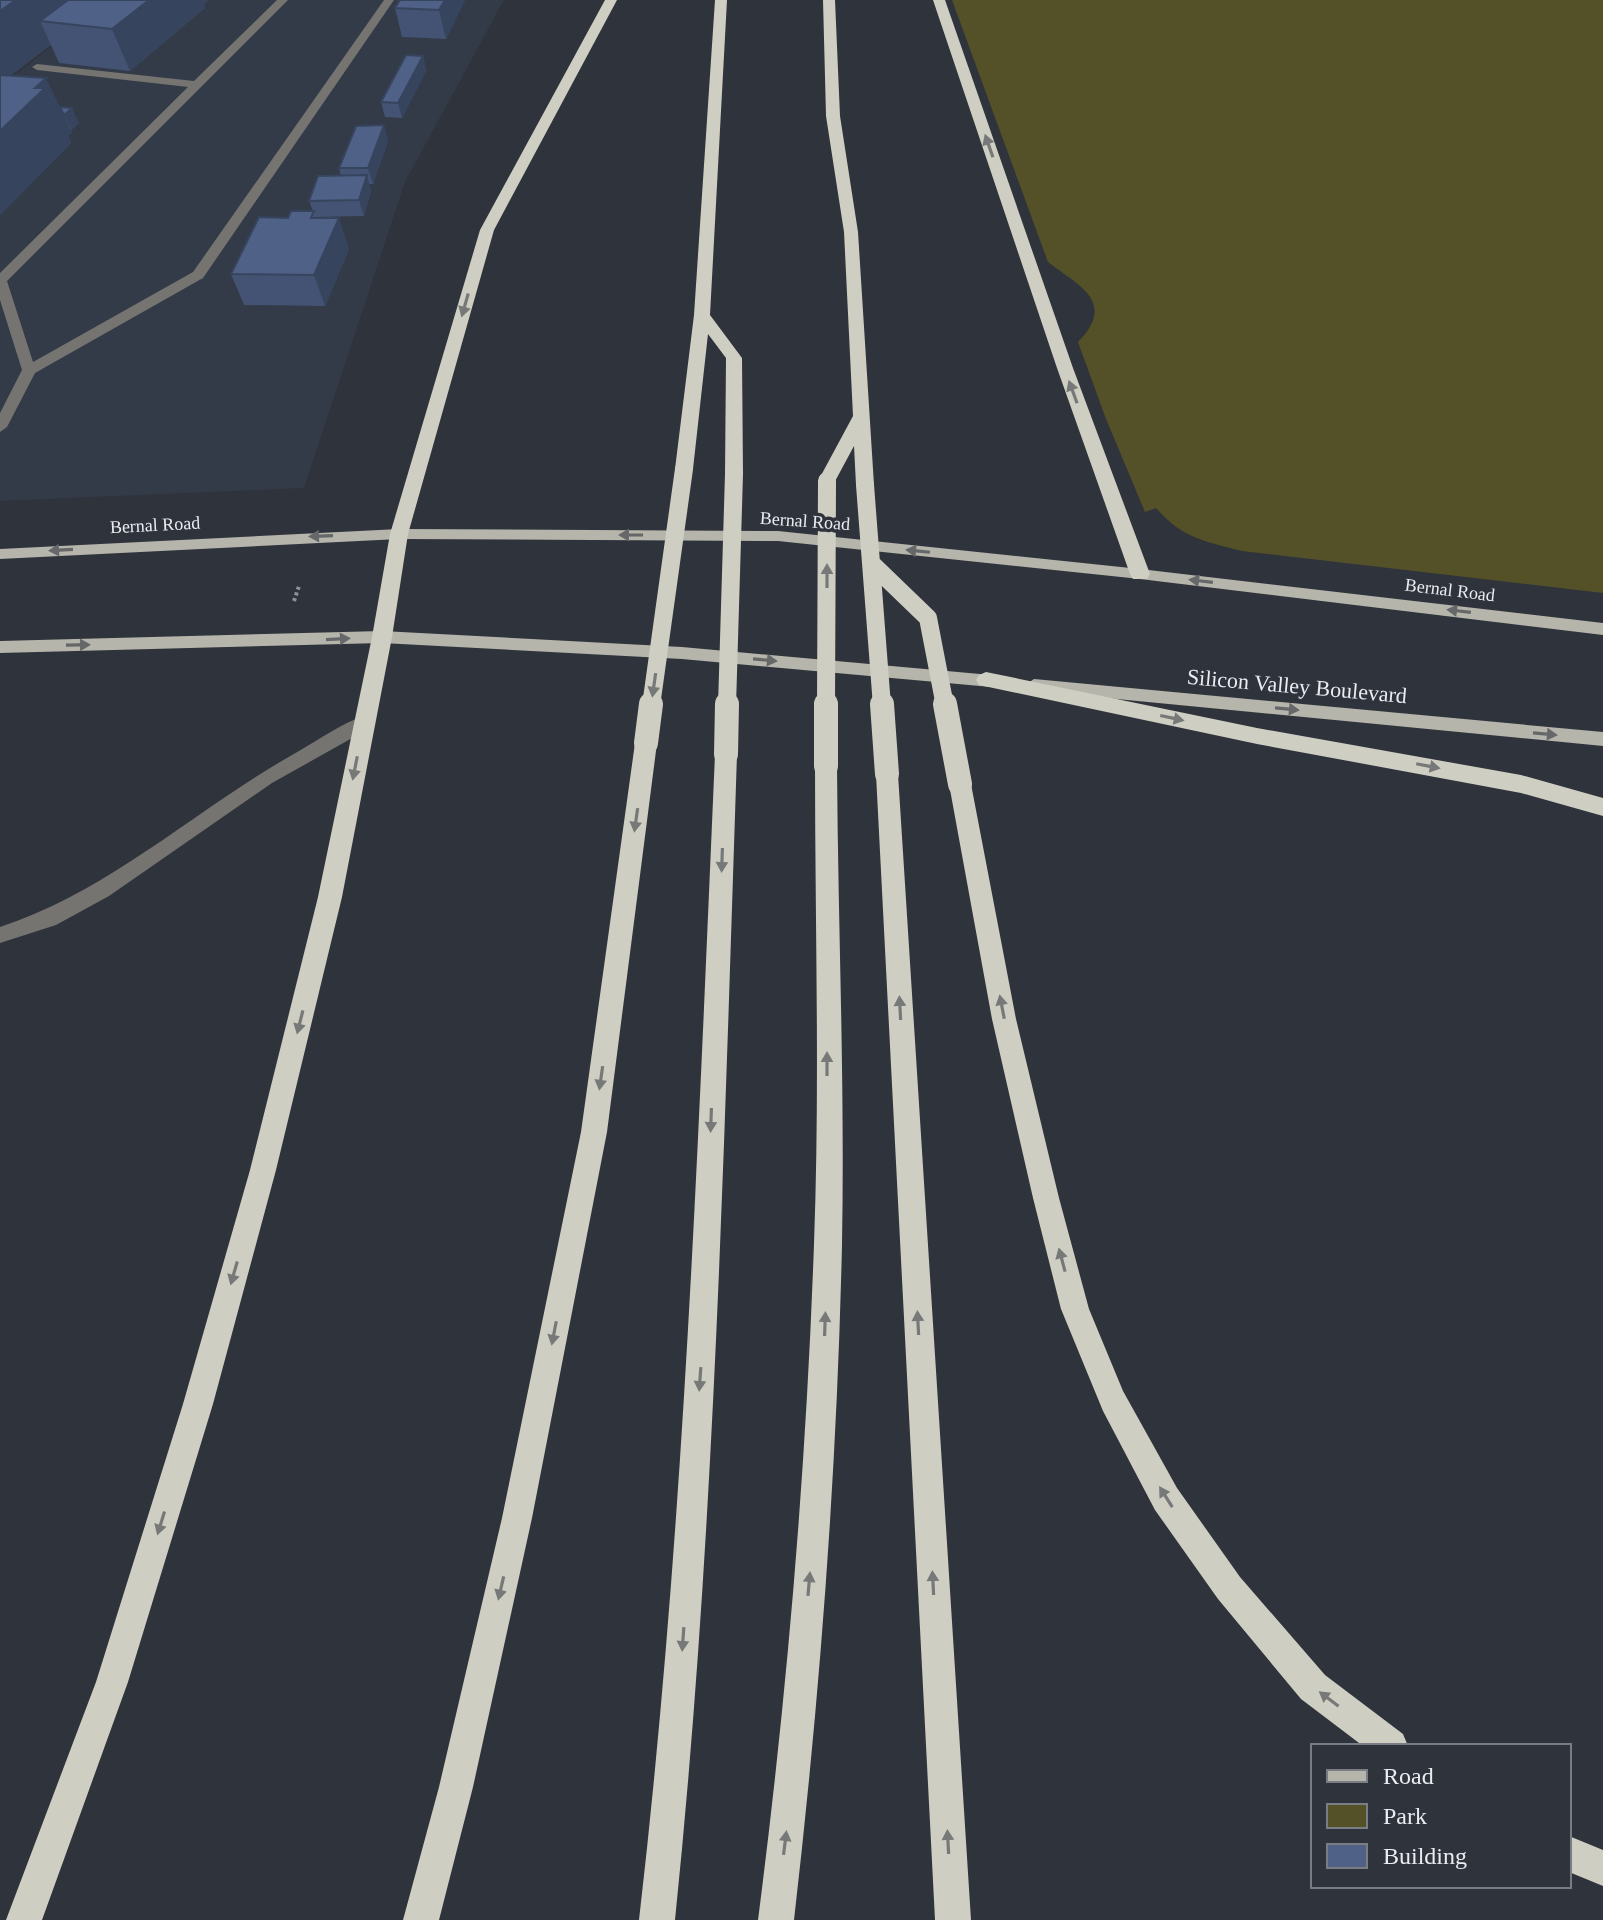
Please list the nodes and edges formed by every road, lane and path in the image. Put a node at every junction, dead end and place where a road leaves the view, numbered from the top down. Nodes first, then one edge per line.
1 (283, 0) edge
2 (389, 0) edge
3 (611, 0) edge
4 (721, 0) edge
5 (829, 0) edge
6 (939, 0) edge
7 (49, 58) edge
8 (37, 67) junction
9 (25, 77) edge
10 (197, 85) junction
11 (702, 315) junction
12 (29, 370) junction
13 (862, 416) junction
14 (0, 427) edge
15 (399, 534) junction
16 (0, 554) edge
17 (872, 564) junction
18 (1140, 574) junction
19 (1603, 629) edge
20 (382, 637) junction
21 (0, 647) edge
22 (986, 680) junction
23 (364, 723) junction
24 (1603, 739) edge
25 (1603, 807) edge
26 (0, 935) edge
27 (1388, 1744) edge
28 (1571, 1855) edge
29 (1603, 1868) edge
30 (24, 1920) edge
31 (421, 1920) edge
32 (657, 1920) edge
33 (776, 1920) edge
34 (953, 1920) edge

1 - 10 lane
2 - 12 lane
3 -> 15 highway
4 - 11 highway
5 - 13 highway
18 -> 6 highway
7 - 8 lane
8 - 9 lane
8 - 10 lane
10 - 12 lane
11 -> 31 highway, bridge
11 -> 32 highway, bridge
12 - 14 lane
13 - 17 highway, bridge
33 -> 13 highway, bridge
15 -> 16 main road, Bernal Road
18 -> 15 main road, Bernal Road
15 - 20 highway
27 -> 17 highway, bridge
34 -> 17 highway, bridge
19 -> 18 main road, Bernal Road
21 -> 20 main road
20 -> 22 main road
20 - 23 highway
22 -> 24 main road, Silicon Valley Boulevard
22 -> 25 highway
23 - 26 lane
23 -> 30 highway
28 - 29 highway

